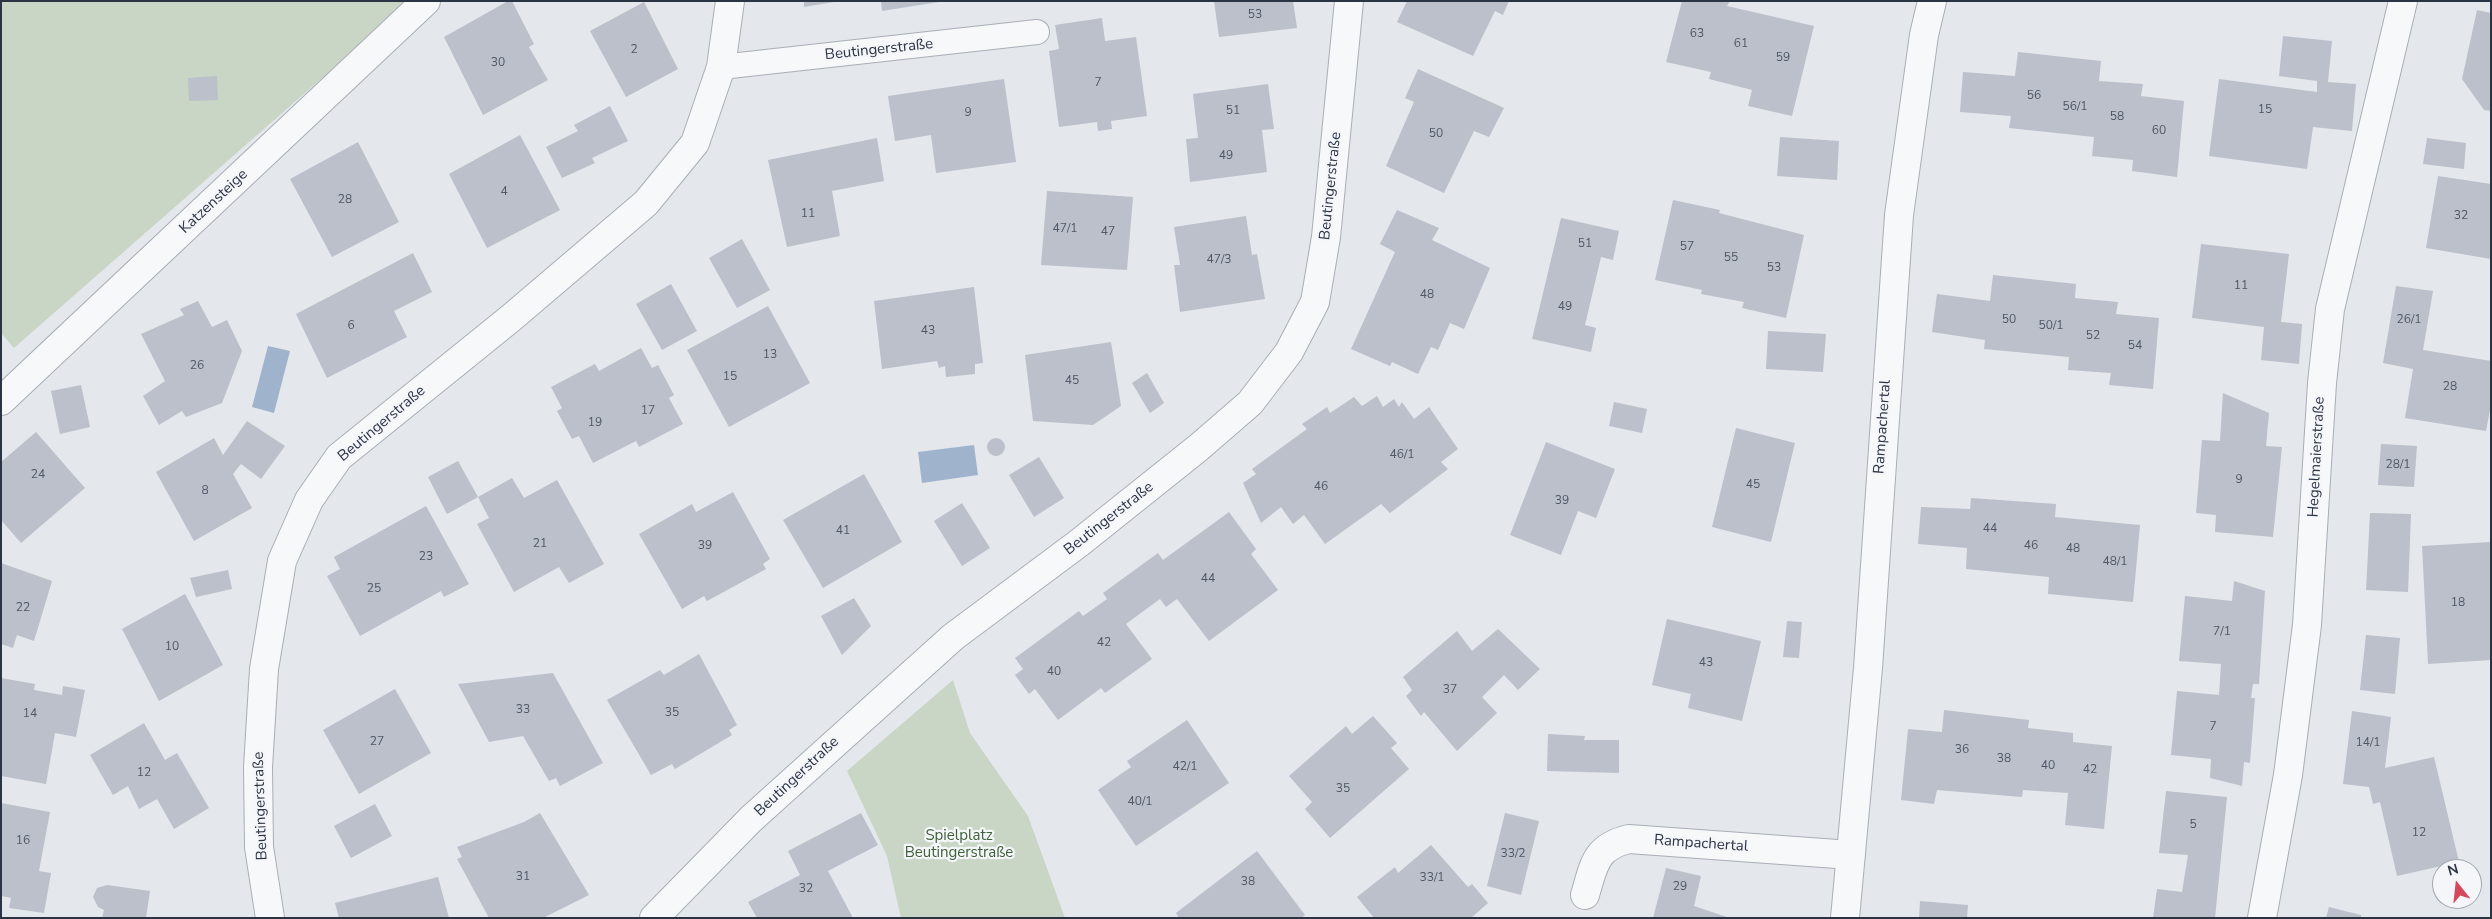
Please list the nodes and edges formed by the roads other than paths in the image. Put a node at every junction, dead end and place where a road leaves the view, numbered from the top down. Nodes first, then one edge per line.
1 (426, 1) edge
2 (730, 1) edge
3 (1349, 1) edge
4 (1932, 1) edge
5 (2403, 1) edge
6 (1037, 32) dead end
7 (721, 67) junction
8 (1, 401) edge
9 (1851, 855) junction
10 (1585, 895) dead end
11 (270, 918) edge
12 (654, 918) edge
13 (1846, 918) edge
14 (2262, 918) edge

1 - 8 street, Katzensteige
2 - 7 street, Beutingerstraße
3 - 12 street, Beutingerstraße
4 - 9 street, Rampachertal
5 - 14 street, Hegelmaierstraße
6 - 7 lane, Beutingerstraße
7 - 11 street, Beutingerstraße
9 - 10 street, Rampachertal
9 - 13 street, Rampachertal

